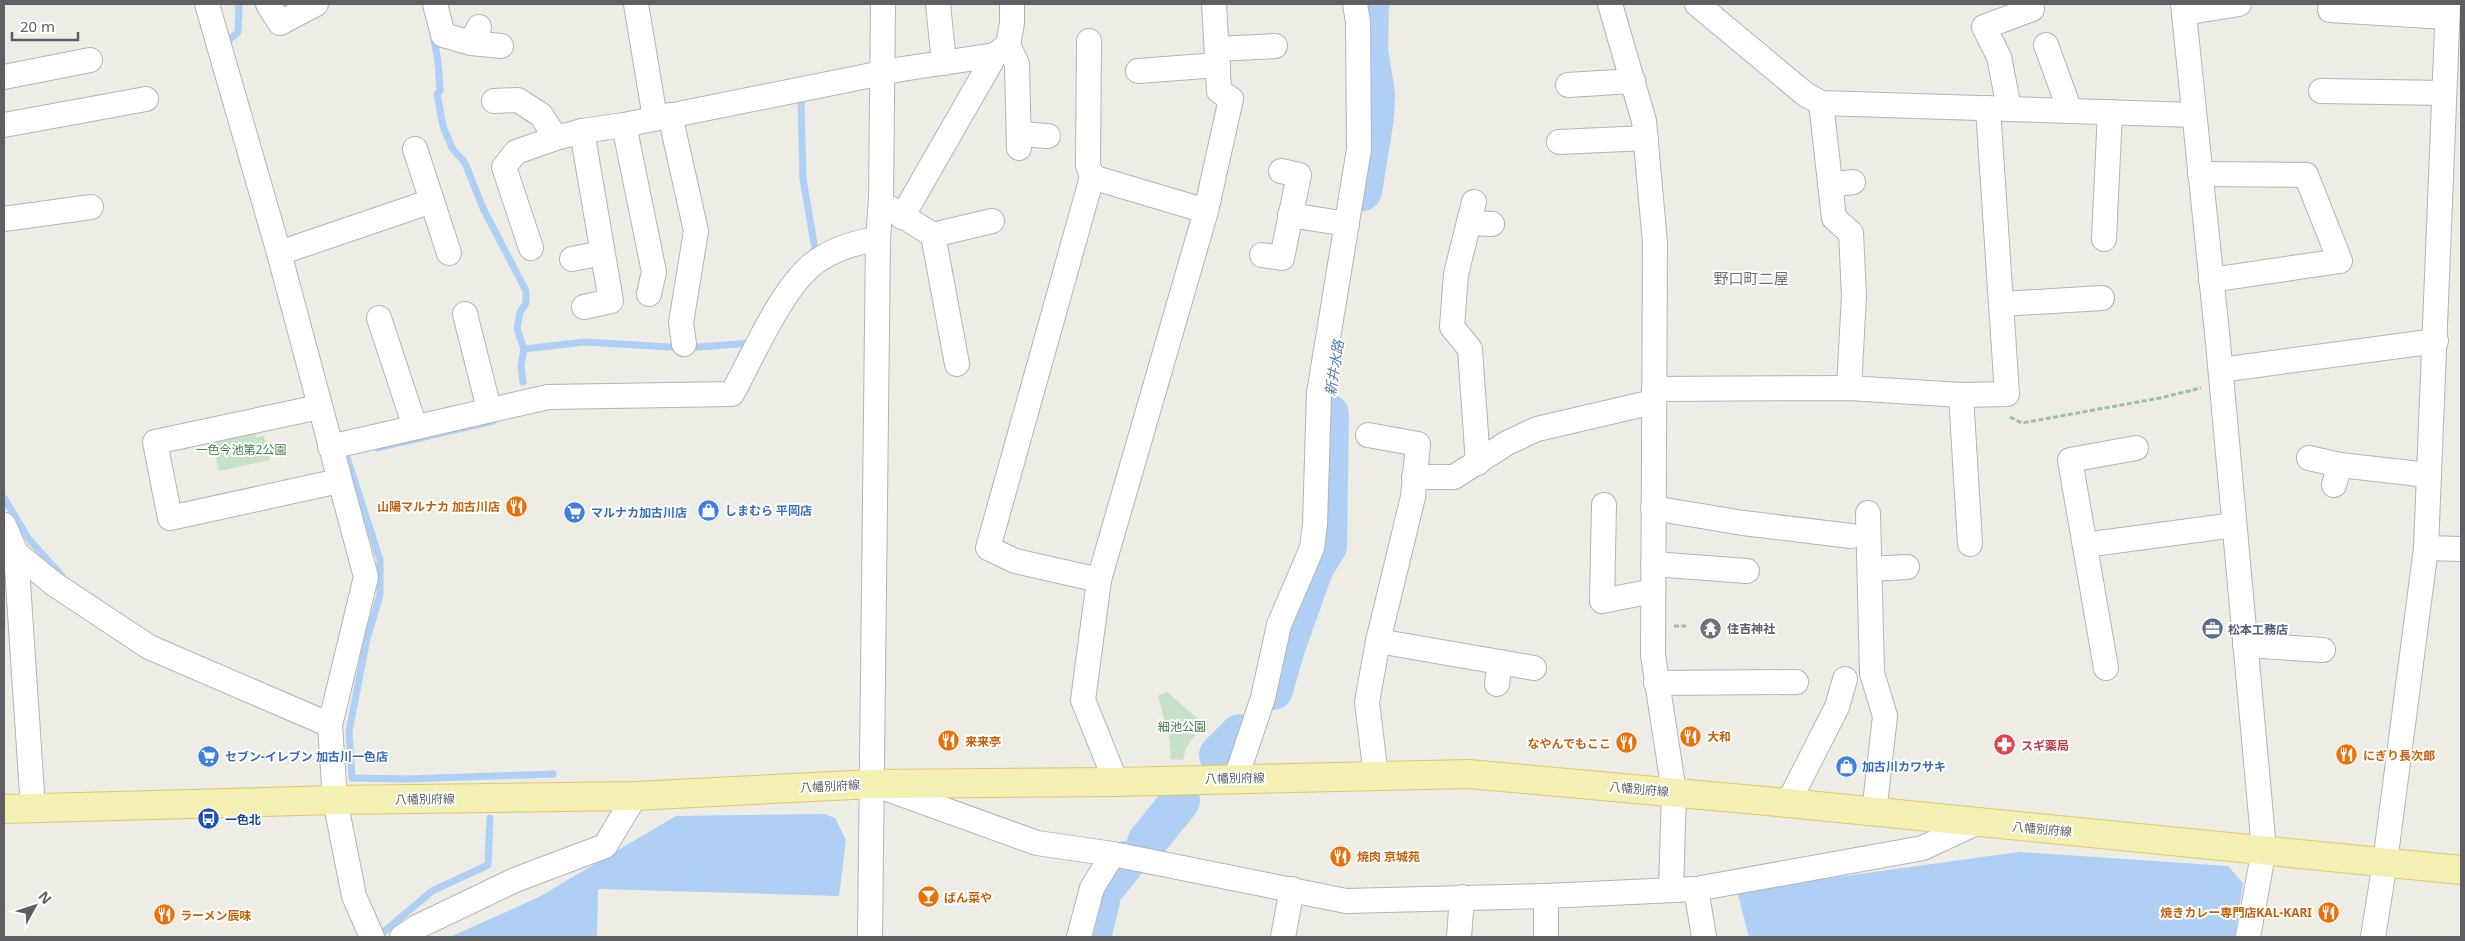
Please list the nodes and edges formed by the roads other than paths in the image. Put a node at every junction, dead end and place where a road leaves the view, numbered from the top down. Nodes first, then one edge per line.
1 (207, 4) edge
2 (268, 4) edge
3 (316, 4) edge
4 (435, 4) edge
5 (636, 4) edge
6 (883, 4) edge
7 (938, 4) edge
8 (1012, 4) edge
9 (1214, 4) edge
10 (1355, 4) edge
11 (1610, 4) edge
12 (1697, 4) edge
13 (2239, 4) edge
14 (2183, 8) edge
15 (2032, 9) dead end
16 (2330, 10) dead end
17 (2448, 11) edge
18 (1089, 41) dead end
19 (2046, 45) dead end
20 (501, 46) dead end
21 (1275, 46) dead end
22 (1002, 50) junction
23 (1218, 57) junction
24 (90, 60) dead end
25 (944, 63) junction
26 (1138, 71) dead end
27 (883, 74) junction
28 (4, 77) edge
29 (1632, 81) junction
30 (1568, 86) dead end
31 (2321, 91) dead end
32 (2444, 93) junction
33 (146, 99) dead end
34 (494, 101) dead end
35 (1821, 103) junction
36 (1998, 108) junction
37 (2070, 111) junction
38 (2110, 112) junction
39 (2194, 115) junction
40 (663, 117) junction
41 (624, 125) junction
42 (4, 126) edge
43 (582, 131) junction
44 (1048, 136) dead end
45 (556, 138) junction
46 (1646, 138) junction
47 (1558, 142) dead end
48 (415, 150) dead end
49 (1281, 171) dead end
50 (2200, 174) junction
51 (1092, 177) junction
52 (1853, 182) dead end
53 (1830, 185) junction
54 (880, 200) junction
55 (432, 202) junction
56 (1206, 211) junction
57 (2451, 213) edge
58 (78, 215) dead end
59 (1290, 215) junction
60 (902, 217) junction
61 (1478, 217) dead end
62 (4, 219) edge
63 (992, 221) dead end
64 (1347, 224) junction
65 (933, 235) junction
66 (878, 239) junction
67 (2104, 239) dead end
68 (531, 248) dead end
69 (279, 253) junction
70 (449, 253) dead end
71 (602, 253) junction
72 (1262, 255) dead end
73 (572, 259) dead end
74 (2211, 280) junction
75 (648, 294) dead end
76 (2102, 298) dead end
77 (2002, 304) junction
78 (584, 307) dead end
79 (465, 314) dead end
80 (379, 318) dead end
81 (2436, 341) junction
82 (684, 344) dead end
83 (961, 349) dead end
84 (2221, 376) junction
85 (1849, 388) junction
86 (1961, 395) junction
87 (1654, 396) junction
88 (319, 407) junction
89 (489, 409) junction
90 (415, 427) junction
91 (1368, 435) dead end
92 (330, 447) junction
93 (2136, 448) dead end
94 (2309, 458) dead end
95 (1478, 463) junction
96 (2428, 475) junction
97 (1414, 477) junction
98 (339, 481) junction
99 (1604, 505) dead end
100 (1654, 508) junction
101 (1868, 512) dead end
102 (2234, 525) junction
103 (4, 526) edge
104 (1850, 536) dead end
105 (1970, 544) dead end
106 (2085, 545) junction
107 (2426, 548) junction
108 (2461, 549) edge
109 (16, 553) junction
110 (1653, 564) junction
111 (1908, 567) dead end
112 (1870, 569) junction
113 (1746, 572) dead end
114 (1100, 580) junction
115 (1653, 590) junction
116 (1378, 641) junction
117 (2245, 645) junction
118 (2322, 650) dead end
119 (1534, 668) dead end
120 (2106, 668) dead end
121 (1845, 679) dead end
122 (1796, 682) dead end
123 (1656, 683) junction
124 (330, 725) junction
125 (1376, 776) junction
126 (1236, 778) junction
127 (1116, 782) junction
128 (872, 784) junction
129 (1674, 792) junction
130 (635, 796) junction
131 (335, 800) junction
132 (1788, 803) junction
133 (34, 808) junction
134 (4, 809) edge
135 (1874, 813) junction
136 (1976, 823) junction
137 (2264, 849) junction
138 (1113, 854) junction
139 (2385, 862) junction
140 (2461, 870) edge
141 (1292, 889) junction
142 (1696, 889) junction
143 (1671, 890) junction
144 (1546, 896) junction
145 (1462, 897) junction
146 (372, 937) edge
147 (402, 937) edge
148 (870, 937) edge
149 (1079, 937) edge
150 (1283, 937) edge
151 (1459, 937) edge
152 (1546, 937) edge
153 (1704, 937) edge
154 (2248, 937) edge
155 (2373, 937) edge

1 - 69 street
2 - 3 street
4 - 20 street
5 - 40 street
6 - 27 street
7 - 25 street
8 - 22 street
9 - 23 street
10 - 64 street
11 - 29 street
12 - 35 street
13 - 14 street
14 - 39 street
15 - 36 street
16 - 17 street
17 - 32 street
18 - 51 street
19 - 37 street
21 - 23 street
22 - 25 street
22 - 44 street
22 - 60 street
23 - 26 street
23 - 56 street
24 - 28 street
25 - 27 street
27 - 40 street
27 - 54 street
29 - 30 street
29 - 46 street
31 - 32 street
32 - 57 street
33 - 42 street
34 - 45 street
35 - 36 street
35 - 53 street
36 - 37 street
36 - 77 street
37 - 38 street
38 - 39 street
38 - 67 street
39 - 50 street
40 - 41 street
40 - 82 street
41 - 43 street
41 - 75 street
43 - 45 street
43 - 71 street
45 - 68 street
46 - 47 street
46 - 87 street
48 - 55 street
49 - 59 street
50 - 74 street
50 - 74 street
51 - 56 street
51 - 114 street
52 - 53 street
53 - 85 street
54 - 60 street
54 - 66 street
55 - 69 street
55 - 70 street
56 - 114 street
57 - 81 street
58 - 62 street
59 - 64 street
59 - 72 street
60 - 65 street
61 - 95 street
63 - 65 street
64 - 126 street
65 - 83 street
66 - 89 street
66 - 128 street
69 - 88 street
71 - 73 street
71 - 78 street
74 - 84 street
76 - 77 street
77 - 86 street
79 - 89 street
80 - 90 street
81 - 84 street
81 - 96 street
84 - 102 street
85 - 86 street
85 - 87 street
86 - 105 street
87 - 95 street
87 - 100 street
88 - 92 street
88 - 98 street
89 - 90 street
90 - 92 street
91 - 97 street
92 - 98 street
93 - 106 street
94 - 96 street
95 - 97 street
96 - 107 street
97 - 116 street
98 - 124 street
99 - 115 street
100 - 104 street
100 - 110 street
101 - 112 street
102 - 106 street
102 - 117 street
103 - 109 street
106 - 120 street
107 - 108 street
107 - 139 street
109 - 124 street
109 - 133 street
110 - 113 street
110 - 115 street
111 - 112 street
112 - 135 street
114 - 127 street
115 - 123 street
116 - 119 street
116 - 125 street
117 - 118 street
117 - 137 street
121 - 132 street
122 - 123 street
123 - 129 street
124 - 131 street
125 - 126 main road, 八幡別府線
125 - 129 main road, 八幡別府線
126 - 127 main road, 八幡別府線
127 - 128 main road, 八幡別府線
128 - 130 main road, 八幡別府線
128 - 138 street
128 - 148 street
129 - 132 main road, 八幡別府線
129 - 143 street
130 - 131 main road, 八幡別府線
130 - 147 street
131 - 133 main road, 八幡別府線
131 - 146 street
132 - 135 main road, 八幡別府線
133 - 134 main road, 八幡別府線
135 - 136 main road, 八幡別府線
136 - 137 main road, 八幡別府線
136 - 142 street
137 - 139 main road, 八幡別府線
137 - 154 street
138 - 141 street
138 - 149 street
139 - 140 main road, 八幡別府線
139 - 155 street
141 - 145 street
141 - 150 street
142 - 143 street
142 - 153 street
143 - 144 street
144 - 145 street
144 - 152 street
145 - 151 street

